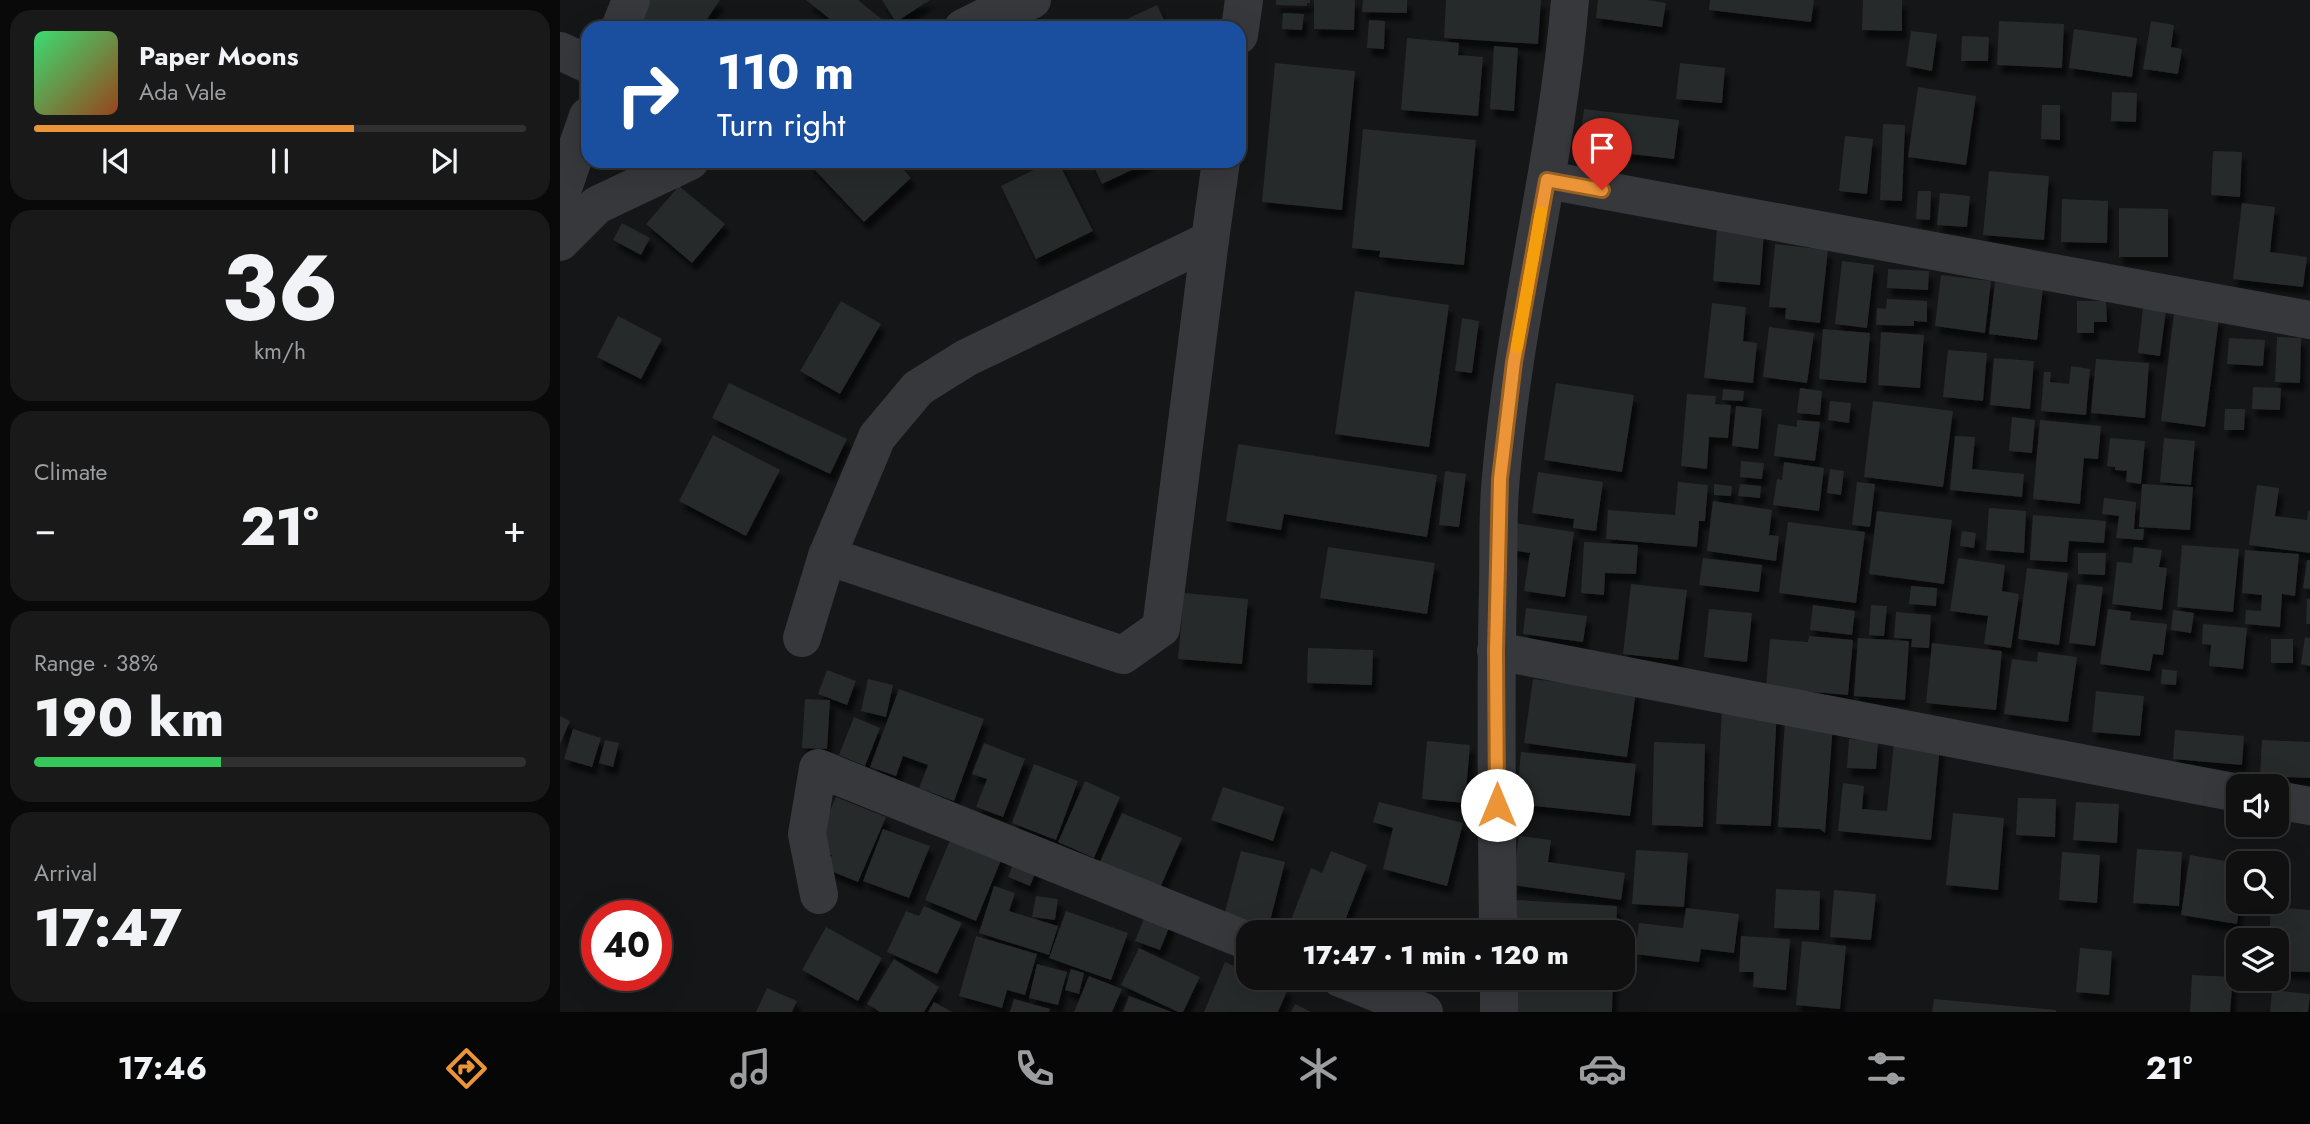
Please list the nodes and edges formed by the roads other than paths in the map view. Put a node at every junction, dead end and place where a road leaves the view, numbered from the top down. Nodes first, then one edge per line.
1 (631, 0) edge
2 (1032, 0) edge
3 (1244, 0) edge
4 (1570, 0) edge
5 (623, 21) edge
6 (976, 21) edge
7 (1241, 21) edge
8 (560, 51) edge
9 (581, 61) edge
10 (581, 136) edge
11 (676, 168) edge
12 (1220, 168) edge
13 (1547, 180) junction
14 (560, 197) edge
15 (1210, 240) junction
16 (560, 242) edge
17 (2310, 320) edge
18 (827, 556) junction
19 (802, 638) dead end
20 (1496, 651) junction
21 (2226, 791) edge
22 (2289, 802) edge
23 (2310, 806) edge
24 (819, 895) dead end
25 (1498, 920) edge
26 (1236, 936) edge
27 (1370, 990) edge
28 (1499, 990) edge
29 (1424, 1012) edge
30 (1499, 1012) edge

1 - 5 street
2 - 6 street
3 - 7 street
4 - 13 street
8 - 9 street
10 - 14 street
11 - 16 street
12 - 15 street
13 - 17 street
13 - 20 street
15 - 18 street
15 - 18 street
18 - 19 street
20 - 21 street
20 - 25 street
22 - 23 street
24 - 26 street
27 - 29 street
28 - 30 street

